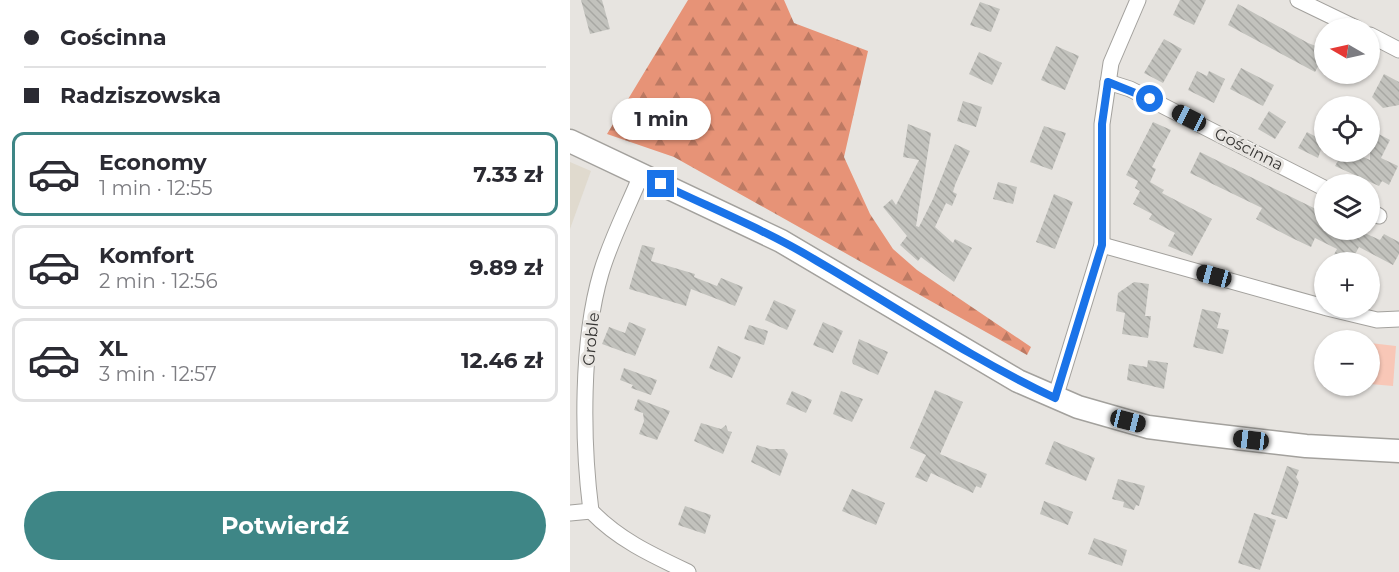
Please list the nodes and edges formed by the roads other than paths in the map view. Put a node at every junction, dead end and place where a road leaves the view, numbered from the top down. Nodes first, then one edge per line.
1 (1138, 0) edge
2 (1298, 0) edge
3 (1335, 18) edge
4 (1380, 40) edge
5 (1399, 50) edge
6 (1108, 82) junction
7 (570, 141) edge
8 (641, 175) junction
9 (1314, 183) edge
10 (1102, 245) junction
11 (1314, 304) edge
12 (1369, 318) edge
13 (1399, 320) edge
14 (1055, 398) junction
15 (1399, 451) edge
16 (591, 511) junction
17 (570, 513) edge
18 (688, 572) edge

1 - 6 street
2 - 3 street
4 - 5 street
6 - 9 street, Gościnna
6 - 10 street
7 - 8 street
8 - 14 street
8 - 16 street, Groble
10 - 11 street
10 - 14 street
12 - 13 street
14 - 15 street
16 - 17 street
16 - 18 street

